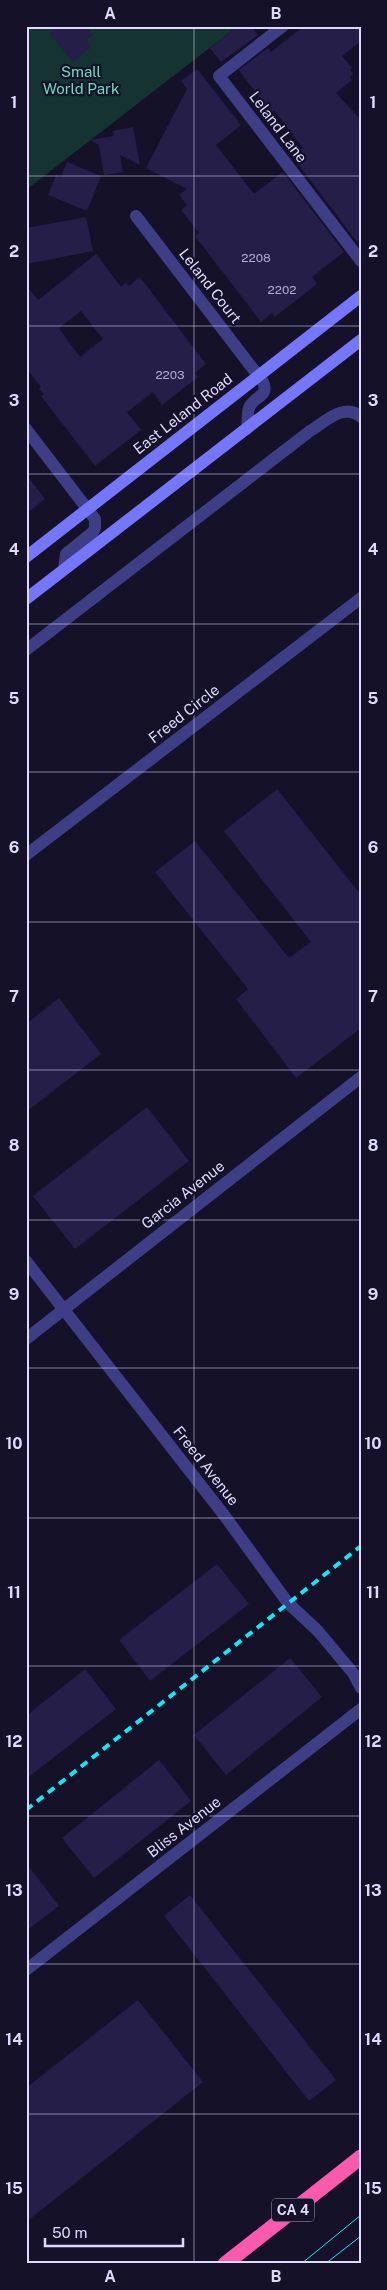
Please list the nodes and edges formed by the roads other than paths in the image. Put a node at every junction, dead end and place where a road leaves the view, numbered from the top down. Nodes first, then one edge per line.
1 (283, 26) edge
2 (136, 216) dead end
3 (361, 261) edge
4 (361, 296) edge
5 (361, 340) edge
6 (258, 376) junction
7 (361, 417) edge
8 (26, 428) edge
9 (247, 428) junction
10 (88, 509) junction
11 (26, 557) edge
12 (64, 569) junction
13 (361, 598) edge
14 (26, 599) edge
15 (26, 650) edge
16 (26, 855) edge
17 (361, 1077) edge
18 (26, 1261) edge
19 (64, 1309) junction
20 (26, 1339) edge
21 (361, 1688) edge
22 (361, 1709) edge
23 (26, 1970) edge
24 (361, 2157) edge
25 (226, 2264) edge

1 - 3 street, Leland Lane
2 - 6 street, Leland Court
4 - 6 main road, East Leland Road
5 - 9 main road
6 - 9 street
6 - 10 main road, East Leland Road
7 - 15 street
8 - 10 street
9 - 12 main road
10 - 11 main road, East Leland Road
10 - 12 street
12 - 14 main road
13 - 16 street, Freed Circle
17 - 19 street, Garcia Avenue
18 - 19 street, Freed Avenue
19 - 20 street, Garcia Avenue
19 - 21 street, Freed Avenue
22 - 23 street, Bliss Avenue
24 - 25 highway, CA 4

